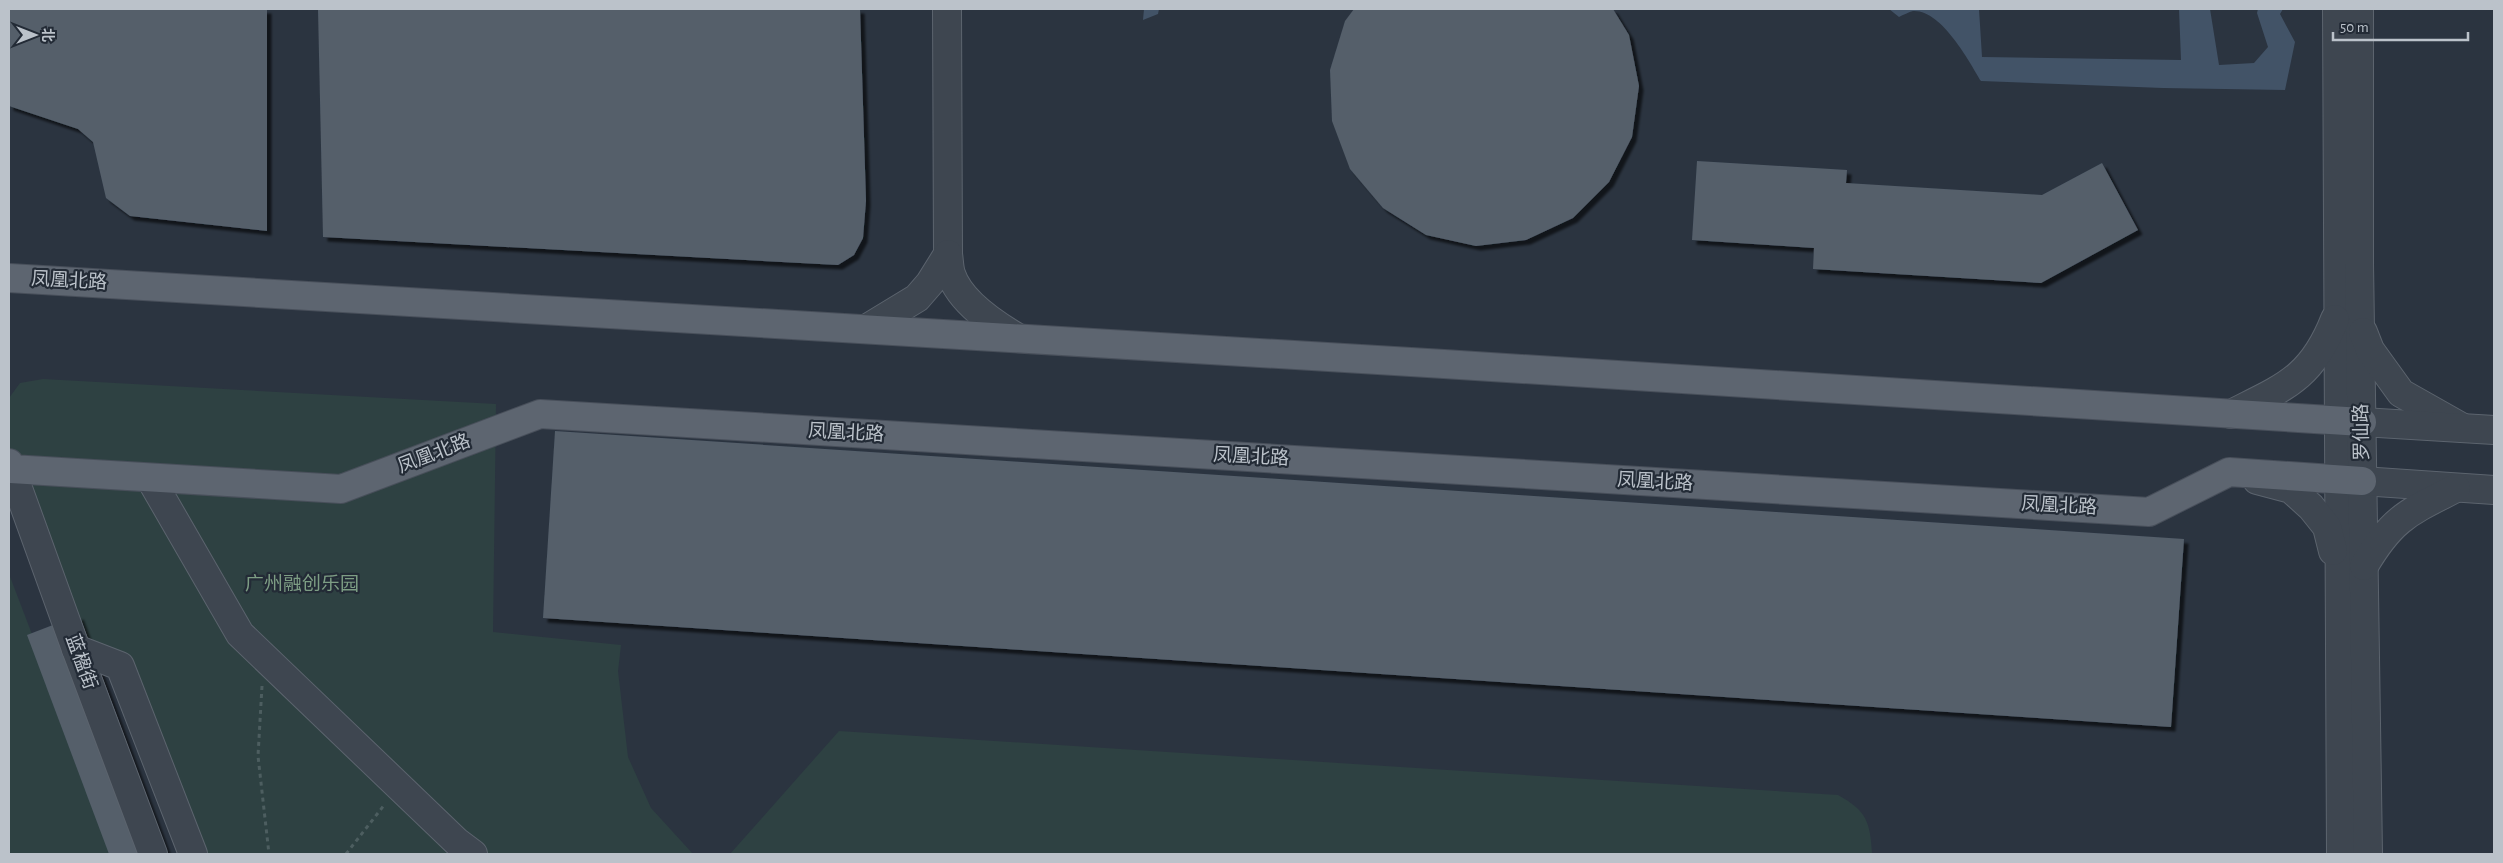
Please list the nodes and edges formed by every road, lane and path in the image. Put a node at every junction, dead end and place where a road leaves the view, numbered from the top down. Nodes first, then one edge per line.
1 (947, 9) edge
2 (2337, 9) edge
3 (2359, 9) edge
4 (948, 254) junction
5 (9, 278) edge
6 (2338, 310) junction
7 (2360, 326) junction
8 (866, 329) junction
9 (1018, 338) junction
10 (2231, 414) junction
11 (2350, 422) junction
12 (2463, 428) junction
13 (2494, 430) edge
14 (10, 466) edge
15 (2229, 472) junction
16 (150, 478) junction
17 (2350, 480) junction
18 (2456, 488) junction
19 (2494, 490) edge
20 (2364, 566) junction
21 (2338, 574) junction
22 (76, 649) junction
23 (264, 657) junction
24 (399, 786) junction
25 (154, 854) edge
26 (193, 854) edge
27 (269, 854) edge
28 (346, 854) edge
29 (473, 854) edge
30 (2341, 854) edge
31 (2368, 854) edge

1 - 4 street
2 - 6 street, 罗仙路
3 - 7 street, 罗仙路
4 - 8 street
4 - 9 street
5 - 8 main road, 凤凰北路
6 - 10 street
6 - 11 street, 罗仙路
7 - 11 street, 罗仙路
7 - 12 street
8 - 9 main road, 凤凰北路
9 - 10 main road, 凤凰北路
10 - 11 main road, 凤凰北路
11 - 12 street, 凤凰北路
11 - 17 street, 罗仙路
12 - 13 street, 凤凰北路
14 - 16 main road, 凤凰北路
14 - 22 street, 蓝楹街
15 - 16 main road, 凤凰北路
15 - 17 main road
15 - 21 street
16 - 23 street
17 - 18 street
17 - 20 street, 罗仙路
17 - 21 street, 罗仙路
18 - 19 street
18 - 20 street
20 - 31 street, 罗仙路
21 - 30 street, 罗仙路
22 - 25 street, 蓝楹街
22 - 26 street
23 - 24 street
23 - 27 path
24 - 28 path
24 - 29 street

